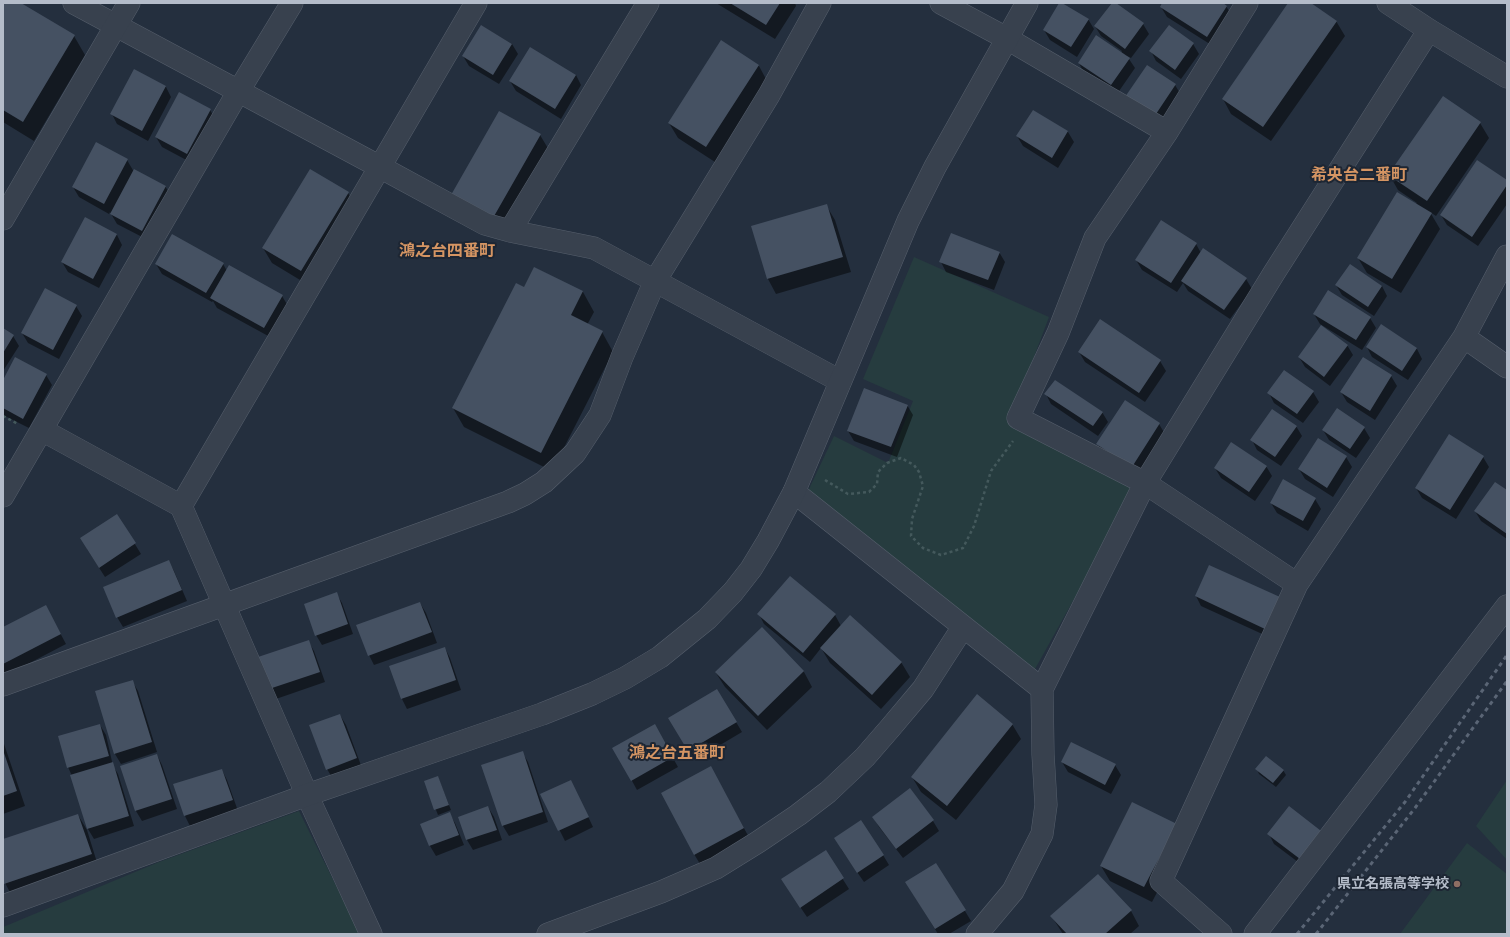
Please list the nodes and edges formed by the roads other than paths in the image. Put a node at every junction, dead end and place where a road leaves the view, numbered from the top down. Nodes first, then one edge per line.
1 (74, 3) edge
2 (129, 3) edge
3 (292, 3) edge
4 (476, 3) edge
5 (648, 3) edge
6 (820, 3) edge
7 (941, 3) edge
8 (1027, 3) edge
9 (1247, 3) edge
10 (1388, 3) edge
11 (115, 25) junction
12 (1429, 30) junction
13 (1006, 38) junction
14 (1507, 77) edge
15 (238, 92) junction
16 (1167, 132) junction
17 (380, 167) junction
18 (3, 219) edge
19 (510, 231) junction
20 (1507, 256) edge
21 (655, 281) junction
22 (1464, 337) junction
23 (1507, 367) edge
24 (840, 381) junction
25 (42, 430) junction
26 (1145, 482) junction
27 (794, 492) junction
28 (3, 496) edge
29 (181, 506) junction
30 (1297, 584) junction
31 (224, 604) junction
32 (1507, 606) edge
33 (964, 627) junction
34 (3, 685) edge
35 (1042, 689) junction
36 (307, 795) junction
37 (3, 906) edge
38 (371, 934) edge
39 (548, 934) edge
40 (977, 934) edge
41 (1221, 934) edge
42 (1255, 934) edge

1 - 11 street
2 - 11 street
3 - 15 street
4 - 17 street
5 - 19 street
6 - 21 street
7 - 13 street
8 - 13 street
9 - 16 street
10 - 12 street
11 - 15 street
11 - 18 street
12 - 14 street
12 - 26 street
13 - 16 street
13 - 24 street
15 - 17 street
15 - 25 street
16 - 26 street
17 - 19 street
17 - 29 street
19 - 21 street
20 - 22 street
21 - 24 street
21 - 31 street
22 - 23 street
22 - 30 street
24 - 27 street
25 - 28 street
25 - 29 street
26 - 30 street
26 - 35 street
27 - 33 street
27 - 36 street
29 - 31 street
30 - 41 street
31 - 34 street
31 - 36 street
32 - 42 street
33 - 35 street
33 - 39 street
35 - 40 street
36 - 37 street
36 - 38 street

